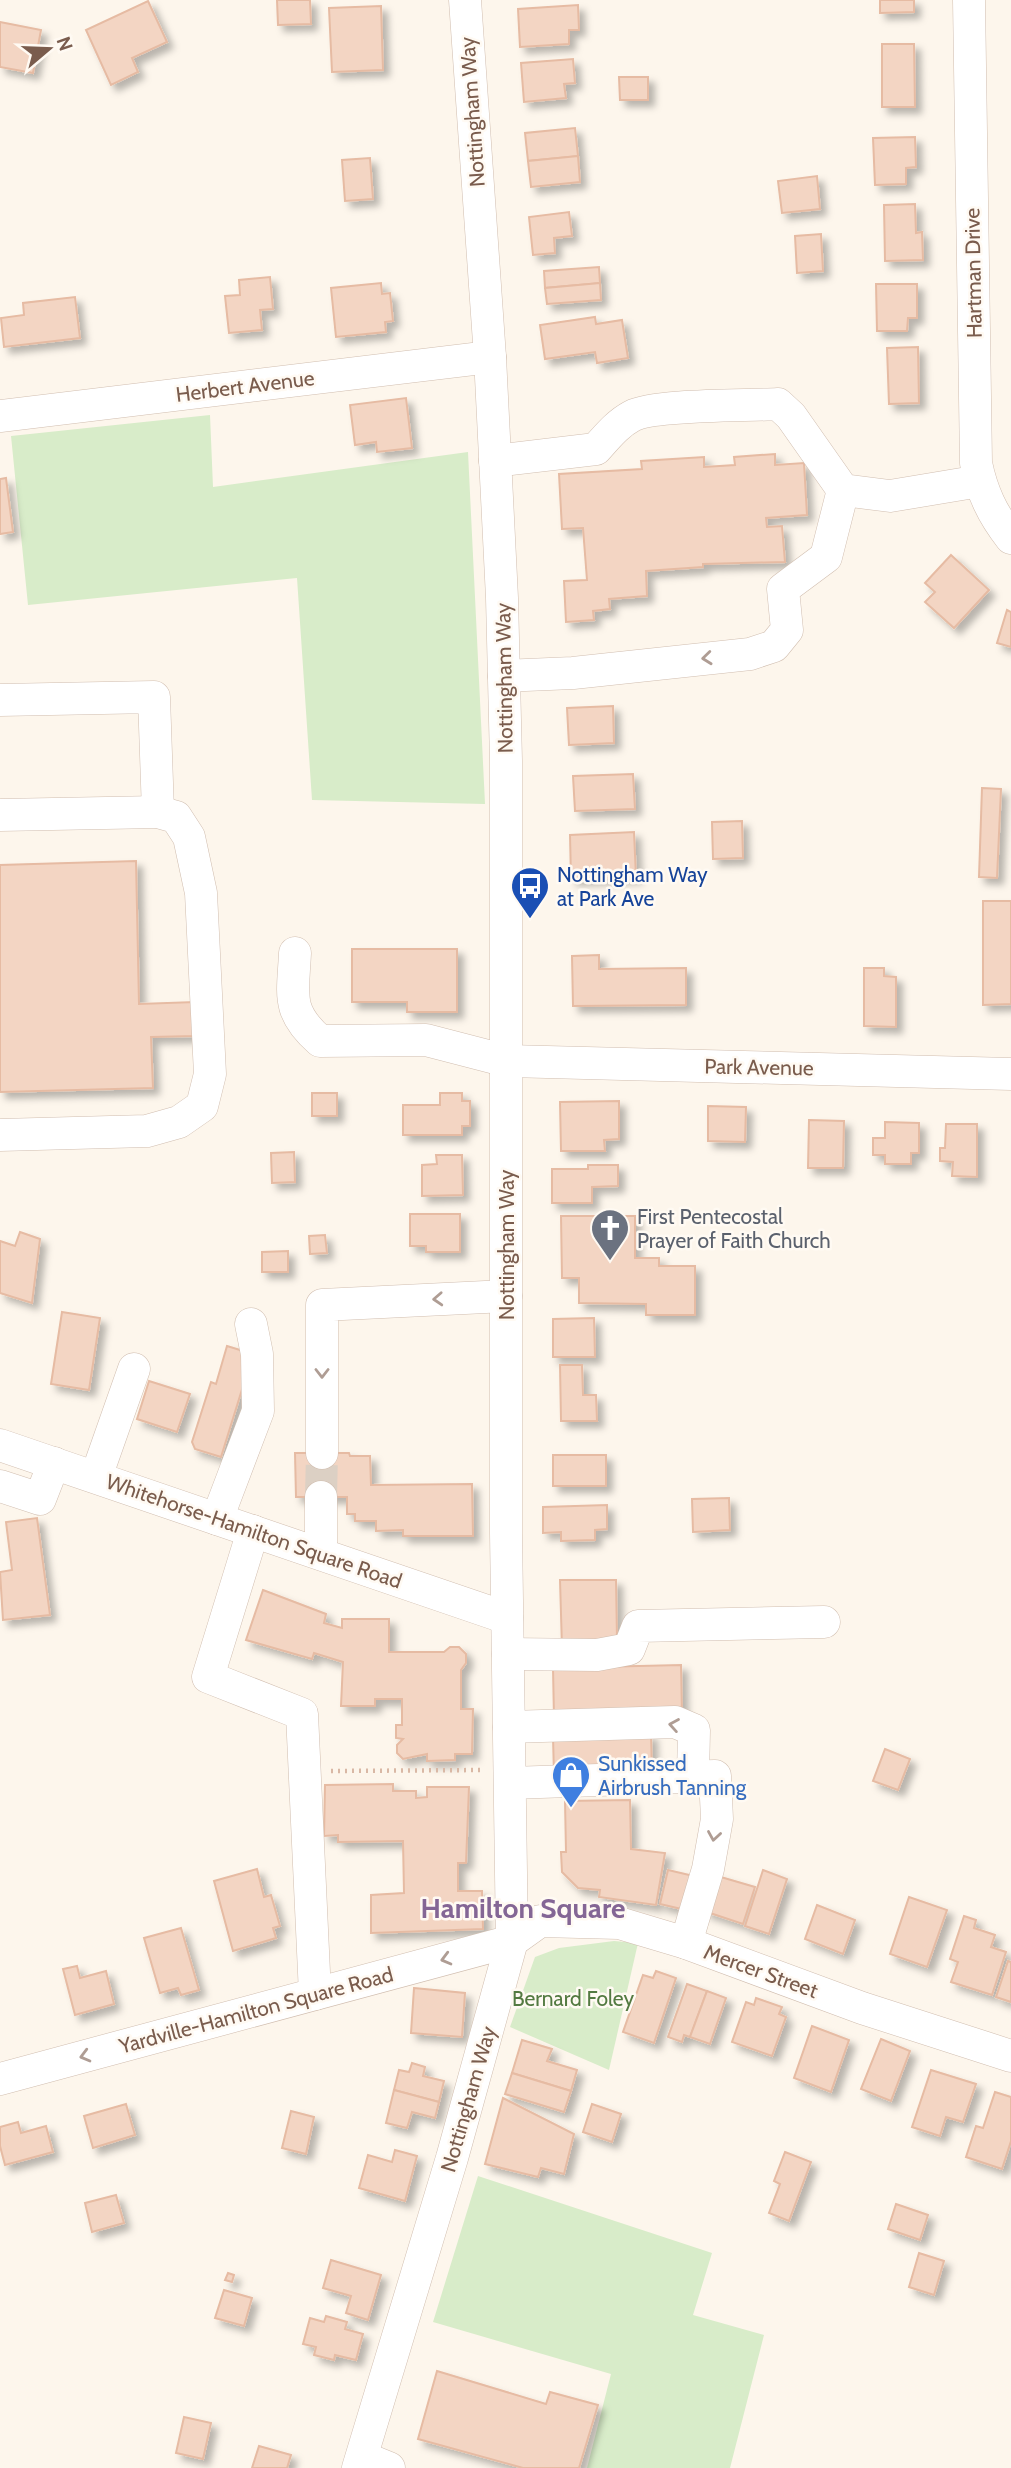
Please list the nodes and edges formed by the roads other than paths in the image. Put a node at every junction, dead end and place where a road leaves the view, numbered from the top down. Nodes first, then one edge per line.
1 (465, 0) edge
2 (969, 0) edge
3 (490, 357) junction
4 (0, 416) edge
5 (495, 461) junction
6 (979, 481) junction
7 (843, 490) junction
8 (1011, 538) edge
9 (504, 676) junction
10 (0, 700) edge
11 (158, 812) junction
12 (0, 815) edge
13 (295, 954) dead end
14 (507, 1061) junction
15 (1011, 1073) edge
16 (0, 1135) edge
17 (506, 1296) junction
18 (251, 1324) dead end
19 (134, 1369) dead end
20 (1, 1449) edge
21 (322, 1453) tunnel mouth
22 (54, 1463) junction
23 (96, 1477) junction
24 (0, 1486) edge
25 (321, 1497) tunnel mouth
26 (217, 1519) junction
27 (253, 1531) junction
28 (321, 1554) junction
29 (507, 1618) junction
30 (824, 1622) dead end
31 (508, 1654) junction
32 (509, 1727) junction
33 (510, 1777) junction
34 (693, 1777) junction
35 (512, 1941) junction
36 (686, 1943) junction
37 (315, 1994) junction
38 (1011, 2056) edge
39 (0, 2079) edge
40 (370, 2464) edge

1 - 3 street, Nottingham Way
2 - 6 street, Hartman Drive
3 - 4 street, Herbert Avenue
3 - 5 street, Nottingham Way
5 - 7 street
5 - 9 street, Nottingham Way
6 - 7 street
6 - 8 street, Hartman Drive
7 -> 9 street
9 - 14 street, Nottingham Way
10 - 11 street
11 - 12 street
11 - 16 street
13 - 14 street, Park Avenue
14 - 15 street, Park Avenue
14 - 17 street, Nottingham Way
17 -> 21 street
17 - 29 street, Nottingham Way
18 - 26 street
19 - 23 street
20 - 22 street, Whitehorse-Hamilton Square Road
22 - 23 street, Whitehorse-Hamilton Square Road
22 - 24 street
23 - 26 street, Whitehorse-Hamilton Square Road
25 - 28 street
26 - 27 street, Whitehorse-Hamilton Square Road
27 - 28 street, Whitehorse-Hamilton Square Road
27 - 37 street
28 - 29 street, Whitehorse-Hamilton Square Road
29 - 31 street, Nottingham Way
30 - 31 street
31 - 32 street, Nottingham Way
32 - 33 street, Nottingham Way
34 -> 32 street
33 - 34 street
33 - 35 street, Nottingham Way
34 -> 36 street
35 - 36 street, Mercer Street
35 -> 37 street, Yardville-Hamilton Square Road
35 - 40 street, Nottingham Way
36 - 38 street, Mercer Street
37 -> 39 street, Yardville-Hamilton Square Road

